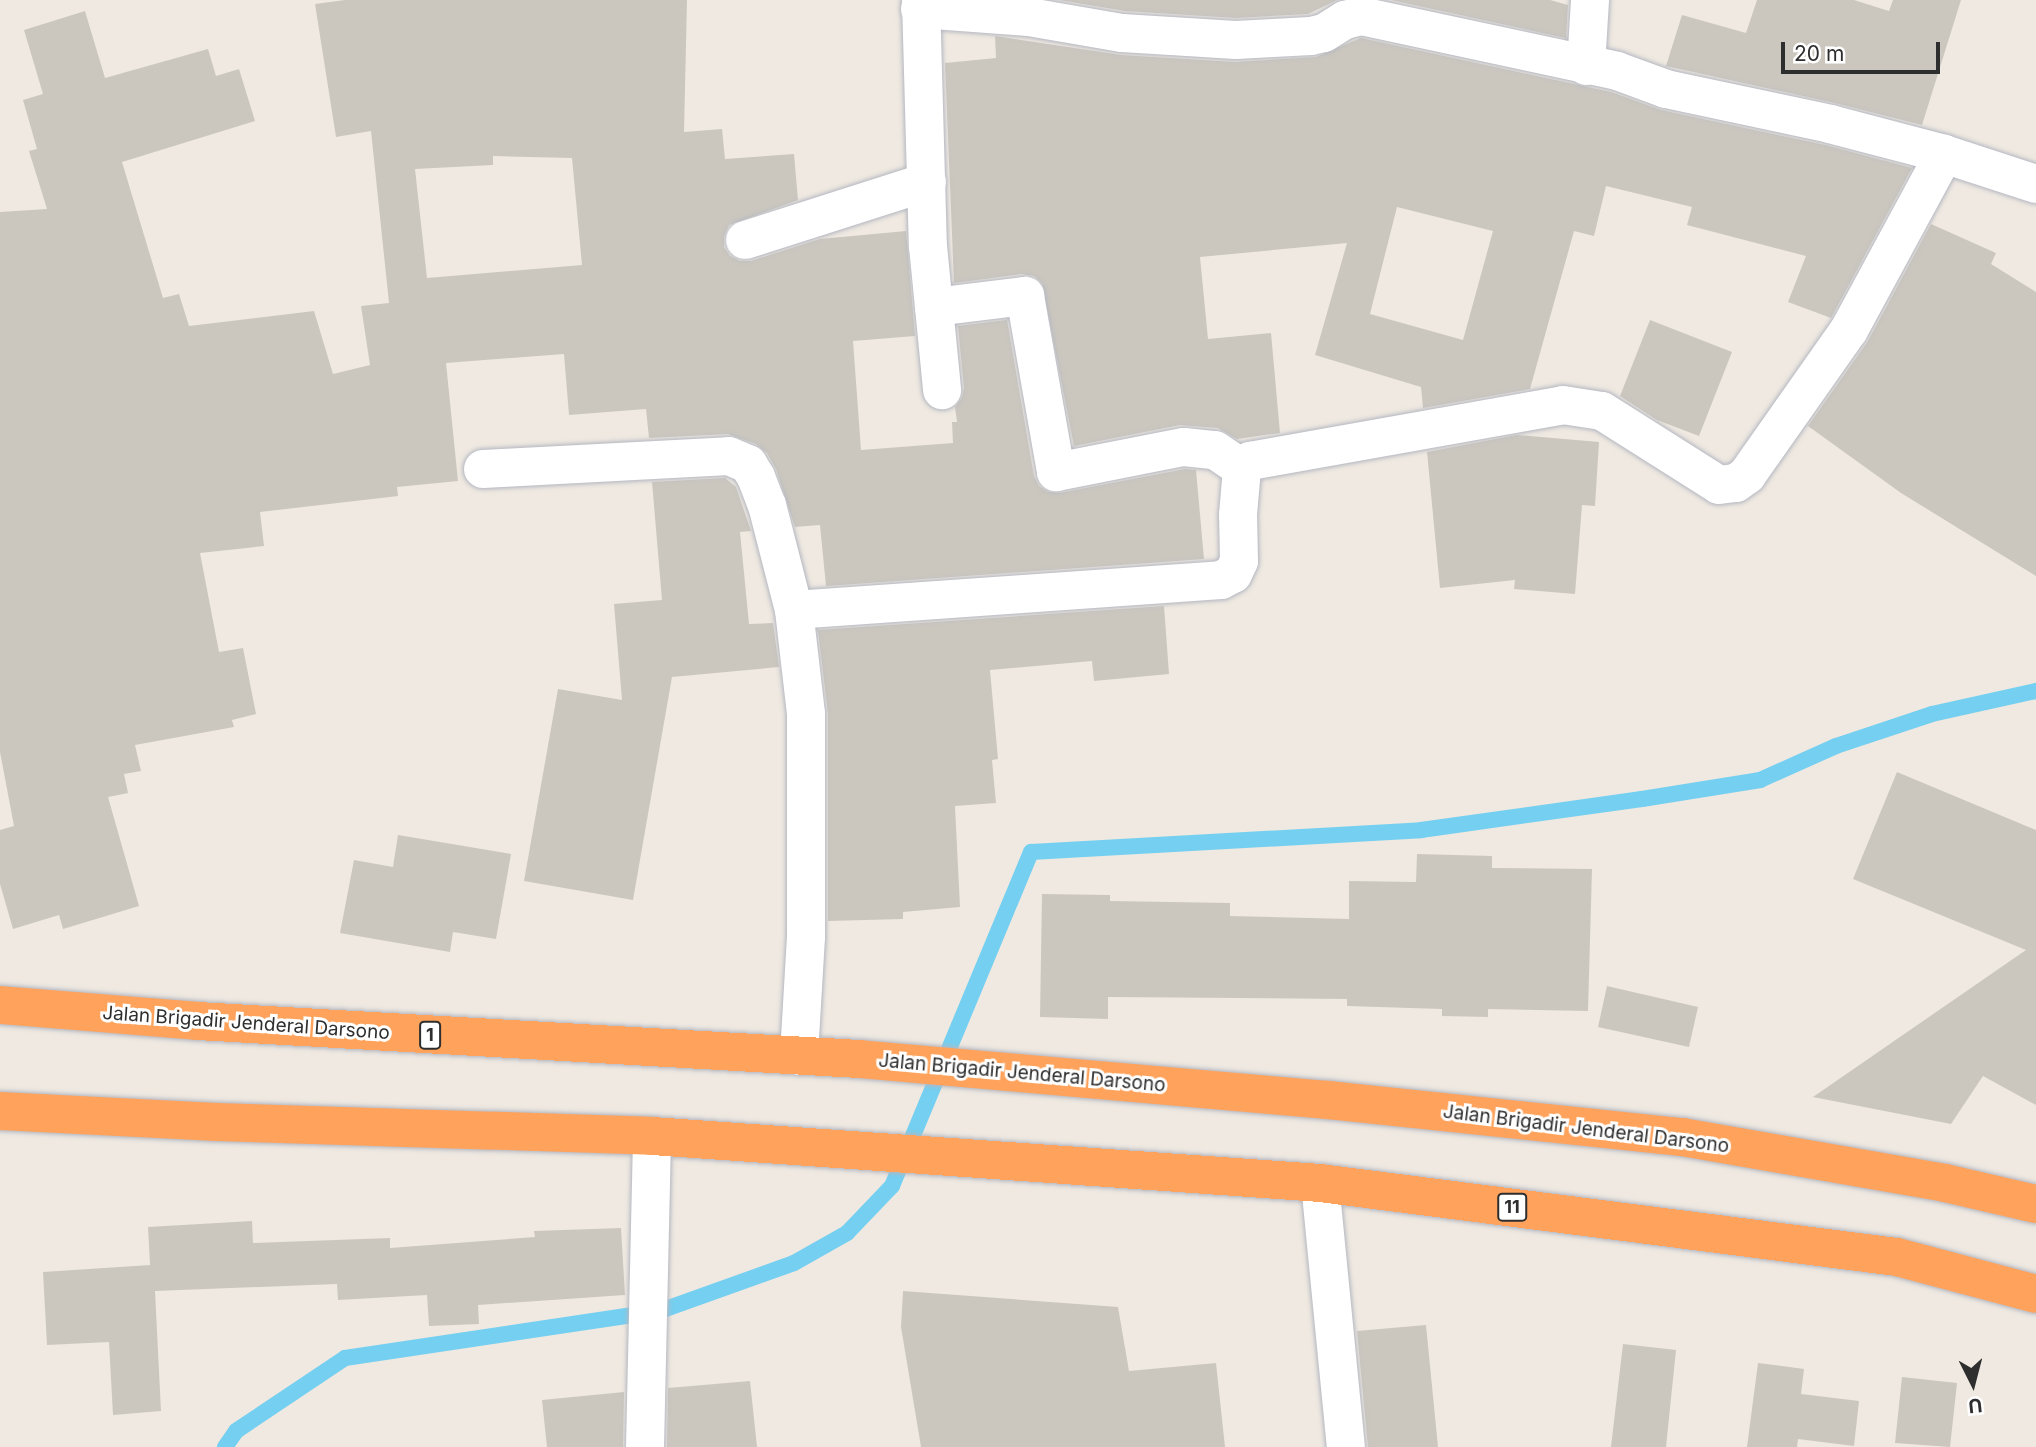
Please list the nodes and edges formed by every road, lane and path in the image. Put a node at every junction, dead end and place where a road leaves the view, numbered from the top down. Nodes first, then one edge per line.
1 (1590, 0) edge
2 (920, 5) edge
3 (1586, 66) junction
4 (1944, 154) junction
5 (927, 182) junction
6 (2036, 184) edge
7 (745, 240) dead end
8 (934, 307) junction
9 (942, 390) dead end
10 (1242, 468) junction
11 (482, 469) dead end
12 (793, 610) junction
13 (0, 1005) edge
14 (799, 1056) junction
15 (0, 1111) edge
16 (652, 1136) junction
17 (1320, 1183) junction
18 (2036, 1204) edge
19 (2036, 1294) edge
20 (645, 1447) edge
21 (1346, 1447) edge

1 - 3 street
2 - 3 street
2 - 5 street
3 - 4 street
4 - 6 street
4 - 10 street
5 - 7 street
5 - 8 street
8 - 9 street
8 - 10 street
10 - 12 street
11 - 12 street
12 - 14 street
13 - 14 highway, Jalan Brigadir Jenderal Darsono / 1
14 - 18 highway, Jalan Brigadir Jenderal Darsono / 1
15 - 16 highway
16 - 17 highway, 11
16 - 20 street
17 - 19 highway, 11
17 - 21 street

